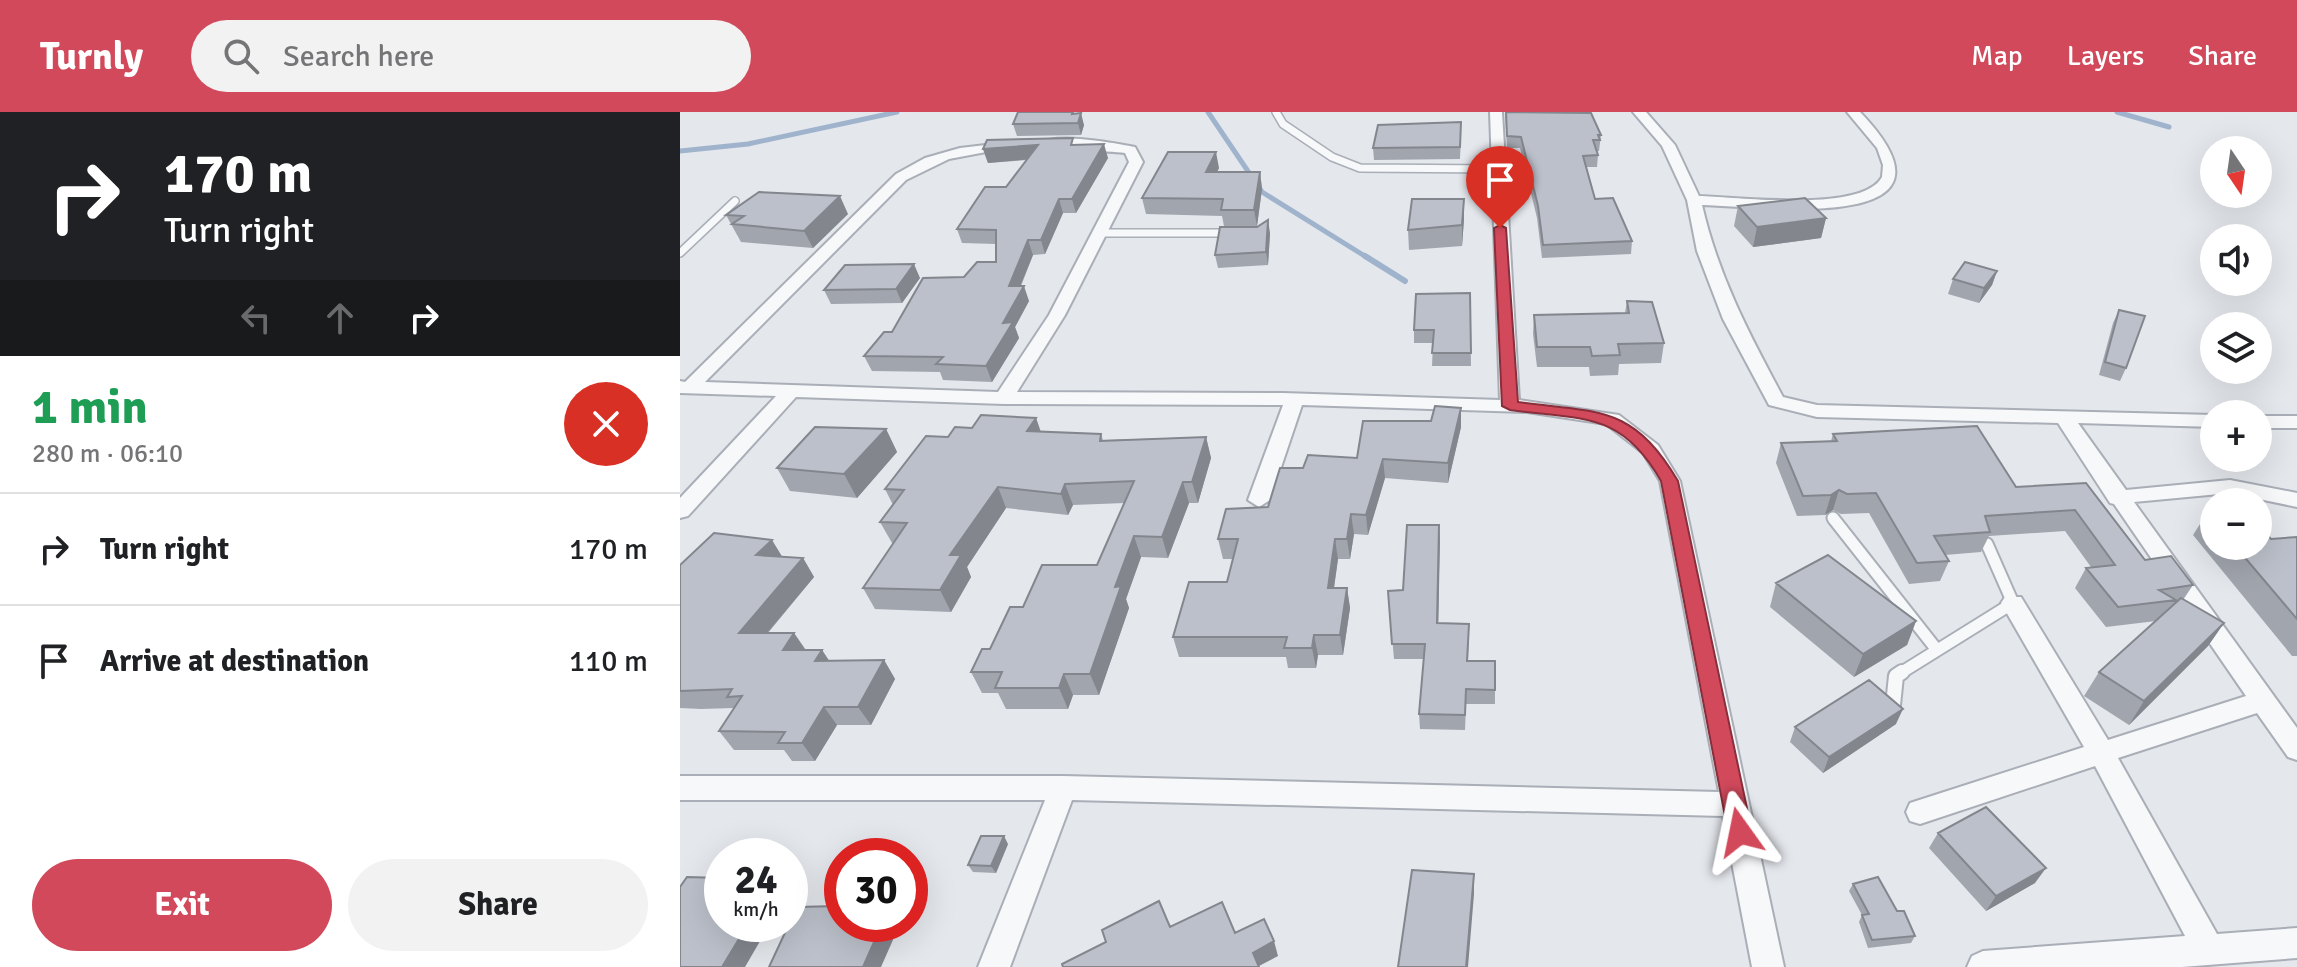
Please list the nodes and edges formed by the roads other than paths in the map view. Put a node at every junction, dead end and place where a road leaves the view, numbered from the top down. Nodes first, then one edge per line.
1 (1276, 112) edge
2 (1496, 112) edge
3 (1639, 112) edge
4 (1853, 112) edge
5 (1497, 169) junction
6 (1694, 200) junction
7 (735, 201) dead end
8 (1100, 233) junction
9 (1243, 233) edge
10 (680, 253) edge
11 (685, 387) edge
12 (791, 390) junction
13 (1004, 398) junction
14 (1294, 400) junction
15 (1510, 406) junction
16 (2065, 419) junction
17 (2200, 421) edge
18 (2272, 422) edge
19 (2297, 422) edge
20 (2117, 498) junction
21 (1259, 500) dead end
22 (2297, 500) edge
23 (680, 511) edge
24 (1833, 518) dead end
25 (1987, 544) edge
26 (2013, 603) junction
27 (1937, 650) junction
28 (2261, 701) junction
29 (1893, 705) edge
30 (2297, 749) edge
31 (2102, 754) junction
32 (680, 788) edge
33 (1063, 788) junction
34 (1734, 804) junction
35 (1920, 812) dead end
36 (2297, 943) edge
37 (2233, 955) edge
38 (994, 967) edge
39 (1768, 967) edge
40 (1983, 967) edge

1 - 5 lane
2 - 5 street
3 - 6 street
4 - 6 street
5 - 15 street
6 - 16 street
7 - 10 lane
8 - 9 lane
8 - 11 street
8 - 13 street
11 - 12 street
12 - 13 street
12 - 23 street
13 - 14 street
14 - 15 street
14 - 21 street
15 - 34 street
16 - 17 street
16 - 20 street
18 - 19 street
20 - 22 street
20 - 28 street
24 - 27 lane
25 - 26 lane
26 - 27 lane
26 - 31 street
27 - 29 lane
28 - 30 street
28 - 31 street
31 - 35 street
31 - 37 street
32 - 33 street
33 - 34 street
33 - 38 street
34 - 39 street
36 - 37 street
37 - 40 street

